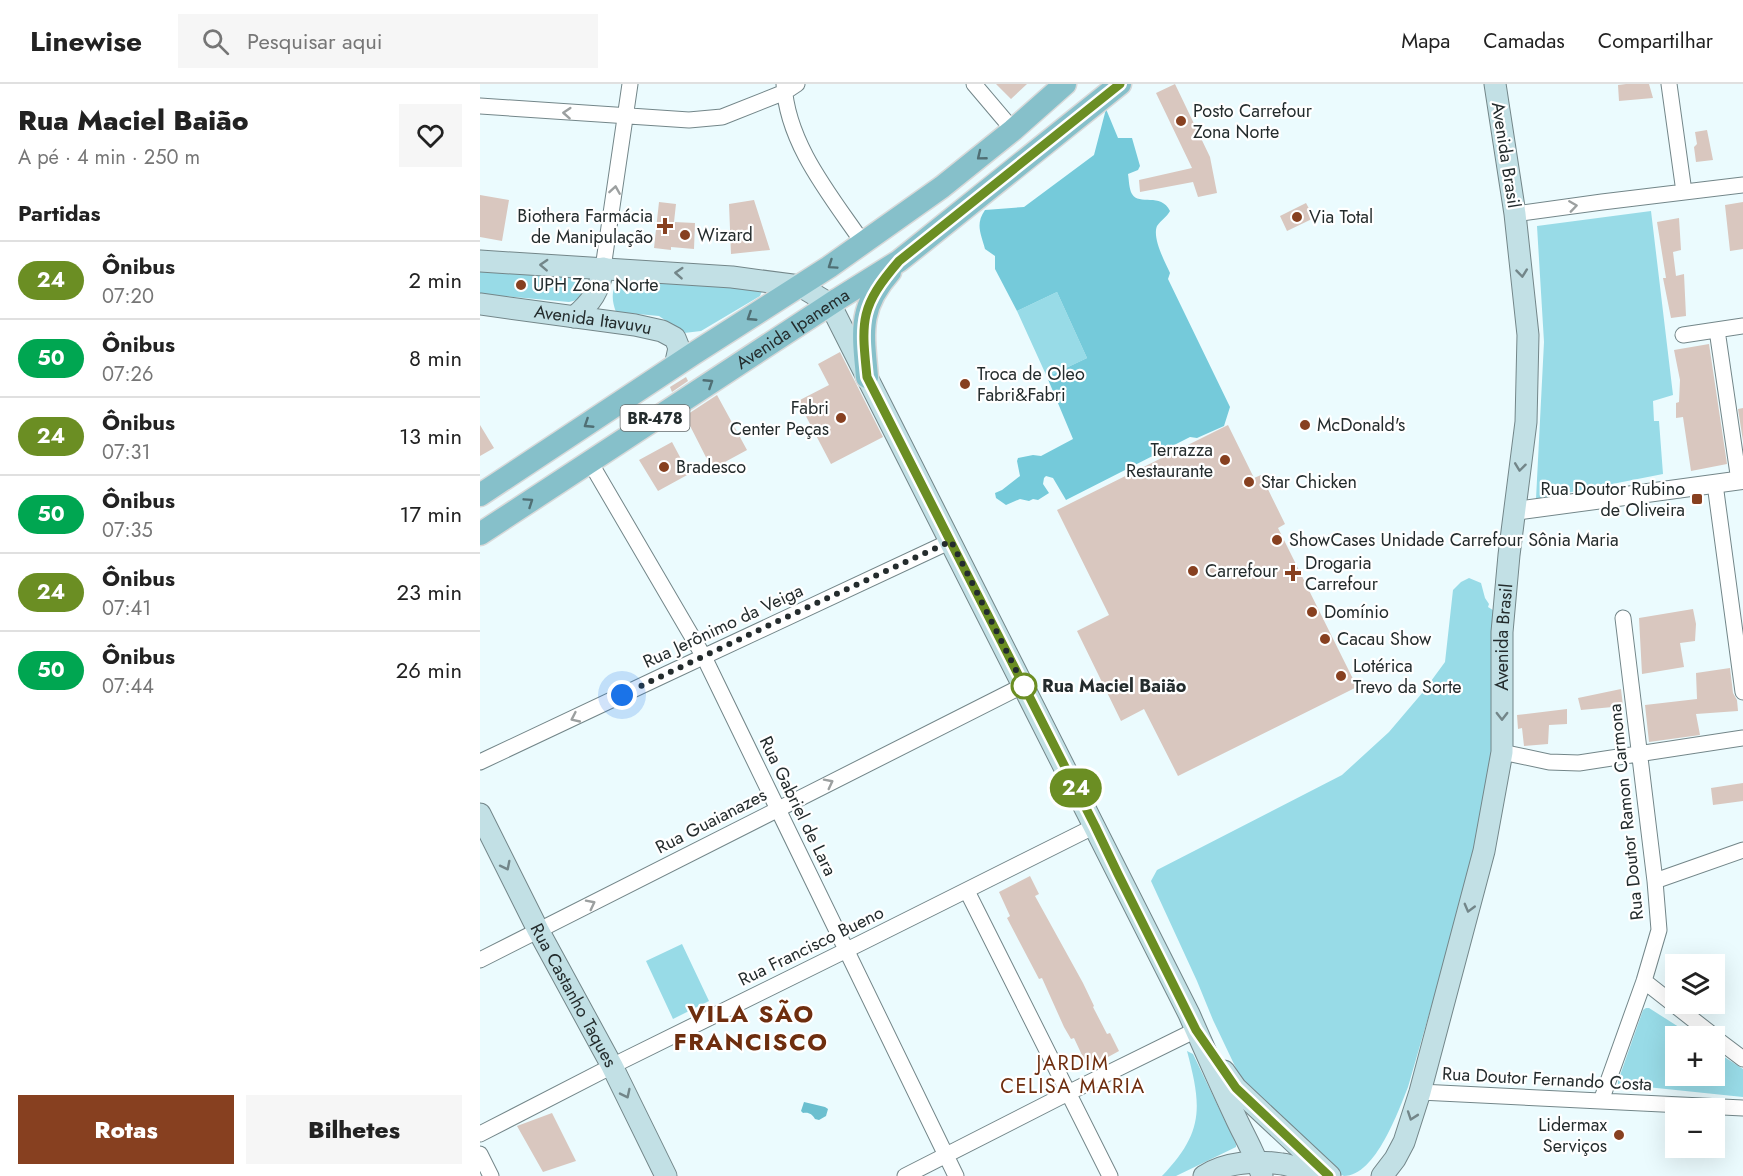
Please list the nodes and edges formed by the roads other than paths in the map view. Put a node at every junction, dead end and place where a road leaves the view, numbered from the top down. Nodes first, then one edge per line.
1 (630, 84) edge
2 (974, 84) edge
3 (1107, 84) edge
4 (1120, 84) edge
5 (1495, 84) edge
6 (1670, 84) edge
7 (1064, 86) edge
8 (789, 87) edge
9 (480, 106) edge
10 (626, 117) junction
11 (1013, 130) junction
12 (1044, 146) junction
13 (1743, 185) edge
14 (1684, 192) junction
15 (1515, 214) junction
16 (863, 243) junction
17 (480, 261) edge
18 (899, 261) junction
19 (611, 268) junction
20 (800, 286) junction
21 (480, 304) edge
22 (830, 304) junction
23 (574, 317) junction
24 (612, 322) junction
25 (1743, 326) edge
26 (1717, 330) junction
27 (1683, 335) dead end
28 (675, 366) junction
29 (867, 377) junction
30 (590, 462) junction
31 (1741, 481) edge
32 (1715, 484) junction
33 (480, 495) edge
34 (1515, 511) junction
35 (480, 534) edge
36 (951, 541) junction
37 (1623, 618) dead end
38 (704, 657) junction
39 (1024, 685) junction
40 (1743, 692) edge
41 (1743, 738) edge
42 (1502, 752) junction
43 (1639, 754) junction
44 (480, 762) edge
45 (777, 809) junction
46 (480, 813) edge
47 (1095, 826) junction
48 (1743, 850) edge
49 (1655, 881) junction
50 (967, 891) junction
51 (538, 930) junction
52 (847, 950) junction
53 (480, 960) edge
54 (1644, 981) junction
55 (1700, 1026) edge
56 (1196, 1030) junction
57 (1725, 1045) edge
58 (1743, 1059) edge
59 (612, 1066) junction
60 (1420, 1092) junction
61 (1068, 1093) junction
62 (1602, 1101) junction
63 (1743, 1108) edge
64 (480, 1134) edge
65 (480, 1154) edge
66 (946, 1154) junction
67 (1260, 1169) edge
68 (491, 1176) edge
69 (666, 1176) edge
70 (905, 1176) edge
71 (957, 1176) edge
72 (1110, 1176) edge
73 (1204, 1176) edge
74 (1313, 1176) edge
75 (1330, 1176) edge
76 (1382, 1176) edge

1 - 10 street
2 - 11 street
3 - 12 main road
4 - 12 main road, Avenida Ipanema / BR-478
5 - 15 main road, Avenida Brasil
6 - 14 street
7 - 11 main road, Avenida Ipanema / BR-478
8 - 10 street
8 - 16 street
10 -> 9 street
19 -> 10 street
11 -> 16 main road, Avenida Ipanema / BR-478
12 - 18 main road, Avenida Ipanema / BR-478
13 - 14 street
15 -> 14 street
15 -> 34 main road, Avenida Brasil
16 -> 20 main road, Avenida Ipanema / BR-478
19 -> 17 main road
18 - 22 main road, Avenida Ipanema / BR-478
18 - 29 main road
20 -> 19 main road
19 - 23 main road
19 - 24 main road
20 - 22 main road
20 -> 28 main road, Avenida Ipanema / BR-478
21 - 23 main road, Avenida Itavuvu
22 - 29 main road
30 -> 22 main road, Avenida Ipanema / BR-478
23 - 24 main road, Avenida Itavuvu
24 - 28 main road, Avenida Itavuvu
25 - 26 street
26 - 27 street
26 - 31 street
28 -> 33 main road, Avenida Ipanema / BR-478
29 - 36 main road
35 -> 30 main road, Avenida Ipanema / BR-478
30 - 38 street, Rua Gabriel de Lara
31 - 32 street
32 - 34 street
32 - 40 street
34 -> 42 main road, Avenida Brasil
36 - 38 street, Rua Jerônimo da Veiga
36 - 39 main road
37 - 43 street, Rua Doutor Ramon Carmona
38 -> 44 street, Rua Jerônimo da Veiga
38 - 45 street, Rua Gabriel de Lara
45 -> 39 street, Rua Guaianazes
39 - 47 main road
41 - 43 street
42 - 43 street
42 -> 60 main road, Avenida Brasil
43 - 49 street, Rua Doutor Ramon Carmona
51 -> 45 street, Rua Guaianazes
45 - 52 street, Rua Gabriel de Lara
46 -> 51 main road, Rua Castanho Taques
47 - 50 street, Rua Francisco Bueno
47 - 56 main road
48 - 49 street
49 - 54 street, Rua Doutor Ramon Carmona
50 - 52 street, Rua Francisco Bueno
50 - 61 street
51 - 53 street, Rua Guaianazes
51 - 59 main road, Rua Castanho Taques
52 - 59 street, Rua Francisco Bueno
52 - 66 street, Rua Gabriel de Lara
54 - 55 street
54 - 62 street, Rua Doutor Ramon Carmona
56 - 61 street
56 - 67 main road
56 - 75 main road
57 - 58 street
59 - 64 street, Rua Francisco Bueno
59 -> 69 main road, Rua Castanho Taques
60 - 62 street, Rua Doutor Fernando Costa
60 -> 76 main road, Avenida Brasil
61 - 66 street
61 - 72 street
62 - 63 street, Rua Doutor Fernando Costa
65 - 68 street
66 - 70 street
66 - 71 street, Rua Gabriel de Lara
67 - 73 main road
67 - 74 main road

